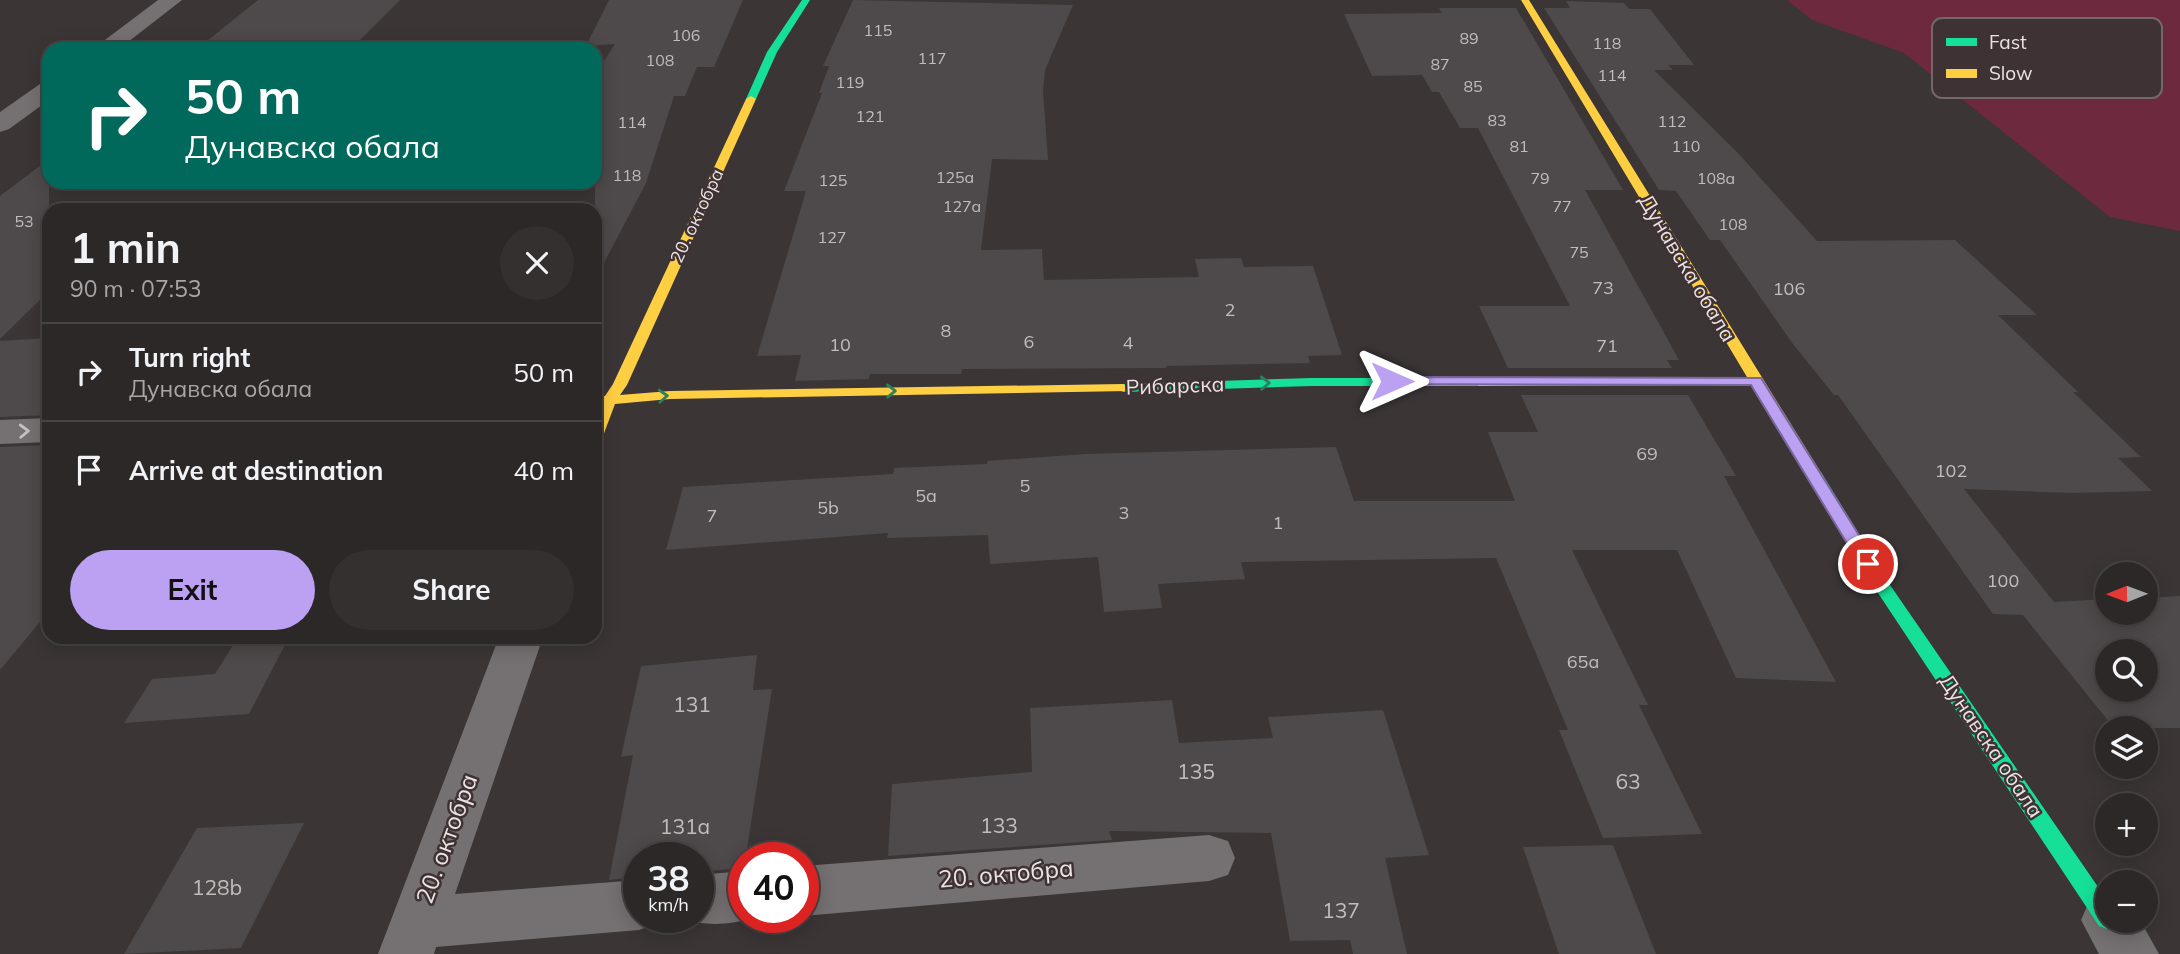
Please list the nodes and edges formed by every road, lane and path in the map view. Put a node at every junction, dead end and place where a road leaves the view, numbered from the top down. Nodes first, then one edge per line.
1 (172, 0) edge
2 (806, 0) edge
3 (1525, 0) edge
4 (114, 42) edge
5 (42, 94) edge
6 (0, 124) edge
7 (1755, 381) junction
8 (602, 400) edge
9 (42, 430) edge
10 (0, 432) edge
11 (518, 644) edge
12 (1209, 858) dead end
13 (819, 890) edge
14 (2095, 901) edge
15 (623, 907) edge
16 (2117, 933) edge
17 (411, 938) edge
18 (2131, 954) edge

1 - 4 street
2 - 8 street, 20. октобра
3 - 7 street, Дунавска обала
5 - 6 street
8 -> 7 street, Рибарска
7 - 14 street, Дунавска обала
10 -> 9 street
11 - 17 street, 20. октобра
12 - 13 street, 20. октобра
15 - 17 street, 20. октобра
16 - 18 street, Дунавска обала

